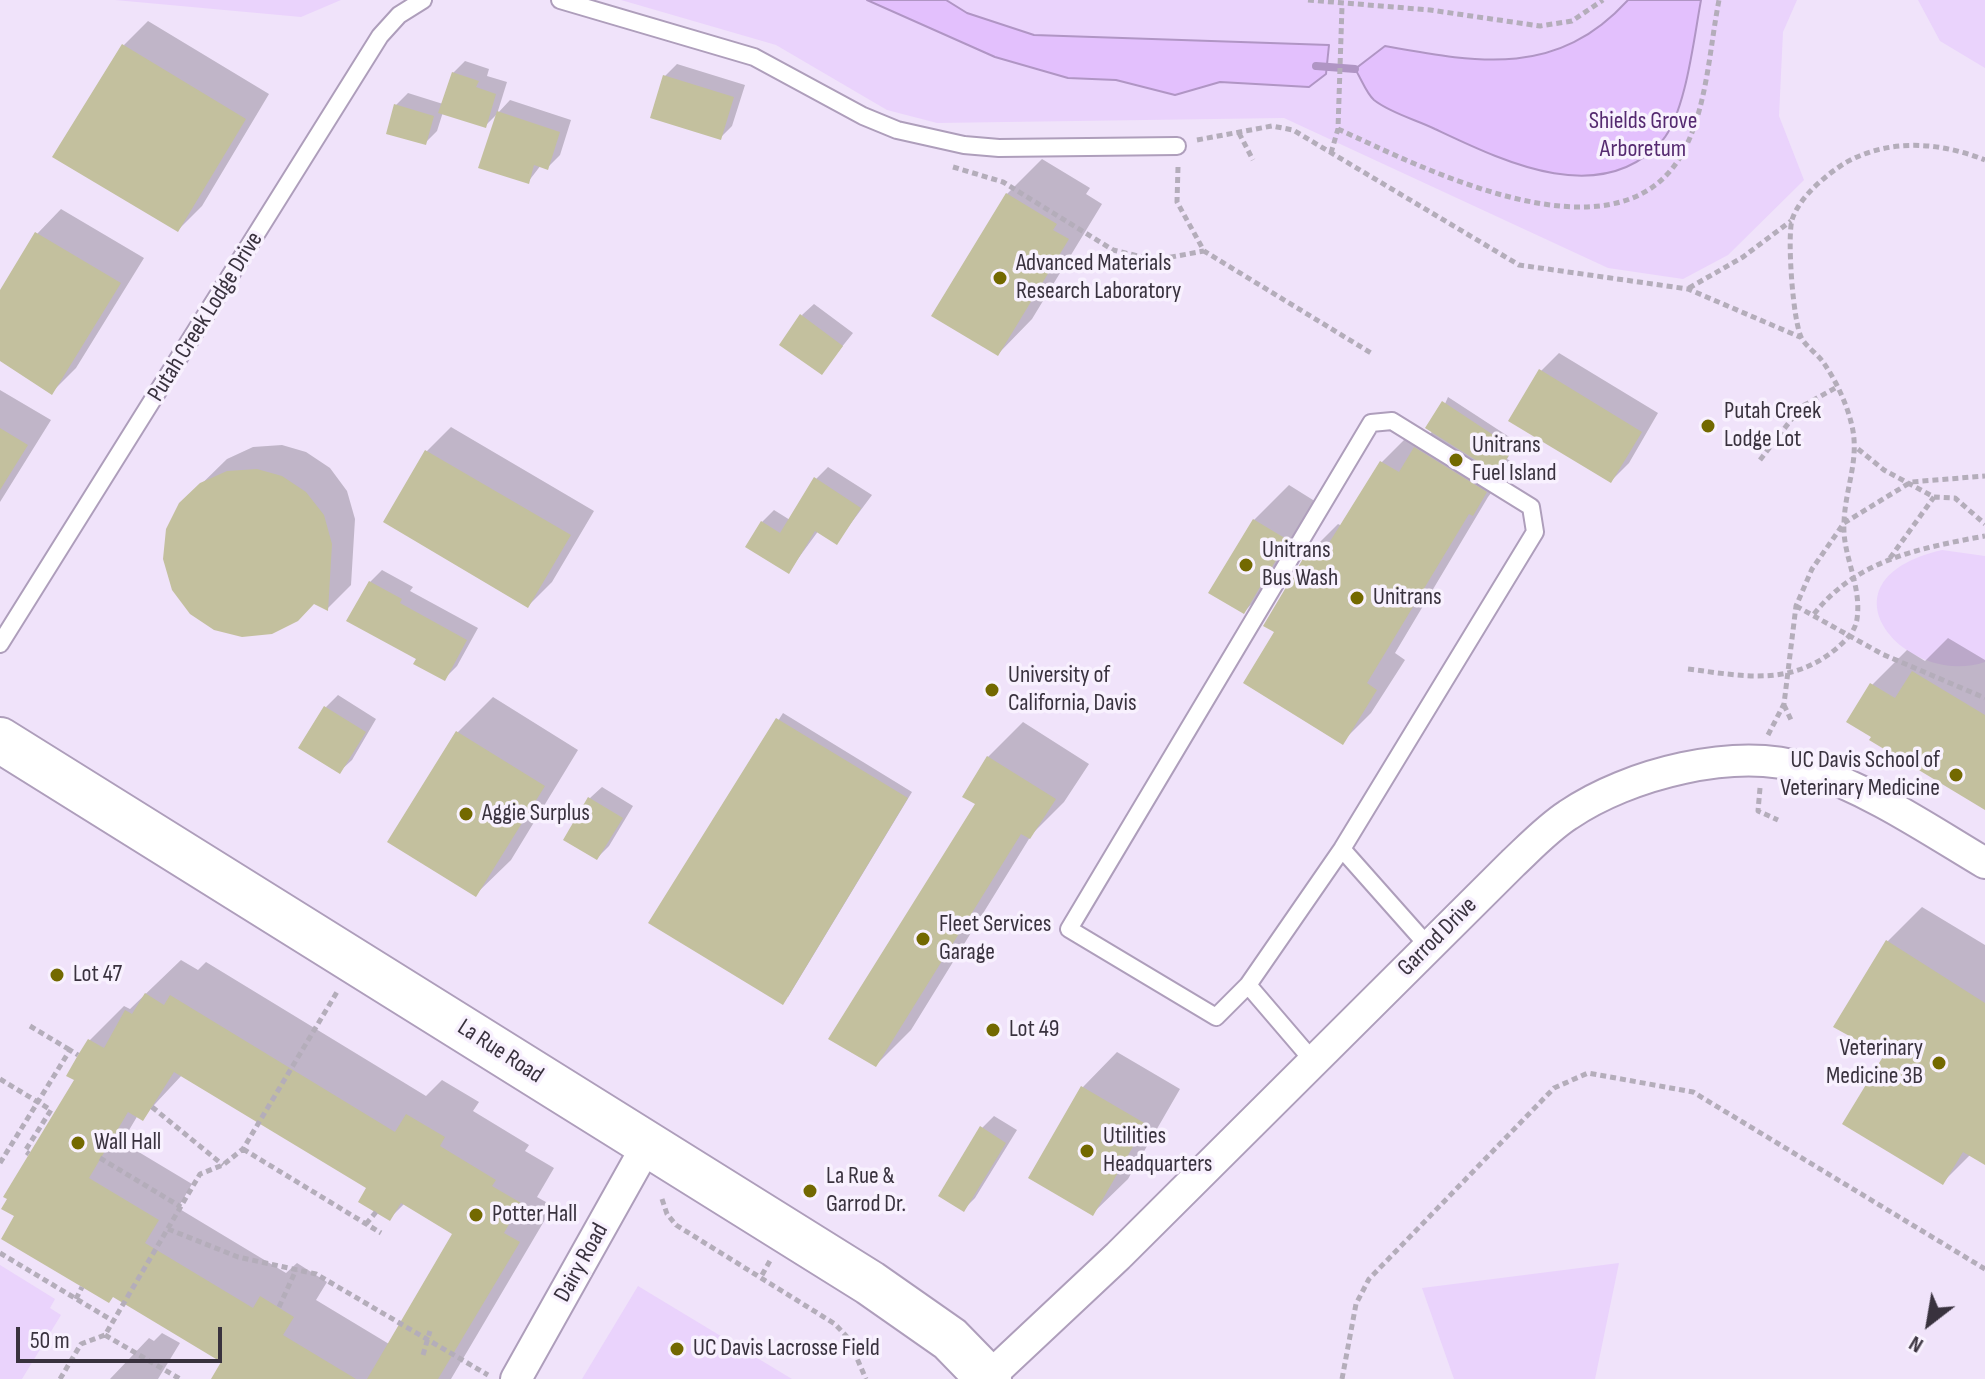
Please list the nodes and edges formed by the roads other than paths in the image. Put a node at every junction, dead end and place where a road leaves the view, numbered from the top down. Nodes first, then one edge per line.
1 (423, 0) edge
2 (560, 0) edge
3 (1177, 146) road end
4 (0, 644) edge
5 (0, 740) edge
6 (1342, 849) junction
7 (1985, 863) edge
8 (1429, 947) junction
9 (1248, 985) junction
10 (1314, 1062) junction
11 (646, 1147) junction
12 (503, 1378) edge
13 (989, 1379) edge

1 - 4 lane, Putah Creek Lodge Drive
2 - 3 lane
5 - 11 street, La Rue Road
6 - 8 lane
6 - 9 lane
6 - 9 lane
7 - 8 street, Garrod Drive
8 - 10 street, Garrod Drive
9 - 10 lane
10 - 13 street, Garrod Drive
11 - 12 street, Dairy Road
11 - 13 street, La Rue Road

